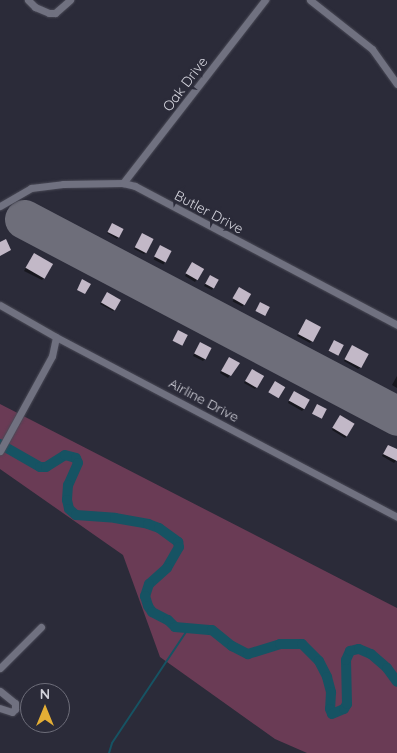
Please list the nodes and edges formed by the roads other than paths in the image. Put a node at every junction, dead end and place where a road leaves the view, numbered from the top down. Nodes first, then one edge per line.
1 (28, 0) edge
2 (70, 0) edge
3 (265, 0) edge
4 (310, 0) edge
5 (397, 84) edge
6 (122, 183) junction
7 (0, 206) edge
8 (0, 305) edge
9 (397, 325) edge
10 (56, 337) junction
11 (0, 451) edge
12 (397, 517) edge
13 (41, 627) dead end
14 (0, 668) edge
15 (0, 692) edge
16 (0, 708) edge

1 - 2 street
3 - 6 street, Oak Drive
4 - 5 street
6 - 7 street, Butler Drive
6 - 9 street, Butler Drive
8 - 10 street, Airline Drive
10 - 11 street
10 - 12 street, Airline Drive
13 - 14 street
15 - 16 street

